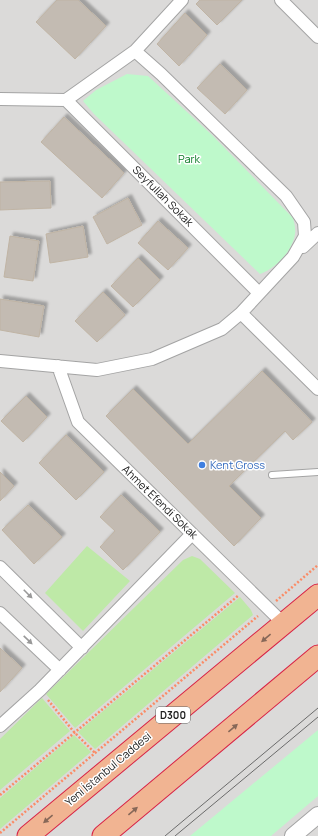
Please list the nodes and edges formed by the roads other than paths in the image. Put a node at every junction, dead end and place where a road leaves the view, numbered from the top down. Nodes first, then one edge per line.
1 (182, 0) edge
2 (281, 0) edge
3 (318, 37) edge
4 (135, 51) junction
5 (0, 99) edge
6 (66, 100) junction
7 (318, 233) edge
8 (293, 257) junction
9 (259, 293) junction
10 (241, 313) junction
11 (0, 361) edge
12 (58, 366) junction
13 (318, 389) edge
14 (318, 472) edge
15 (272, 475) dead end
16 (192, 534) junction
17 (0, 567) edge
18 (318, 595) edge
19 (0, 613) edge
20 (284, 623) junction
21 (82, 648) junction
22 (318, 656) edge
23 (60, 670) junction
24 (0, 726) edge
25 (318, 815) edge
26 (28, 836) edge
27 (103, 836) edge
28 (294, 836) edge

1 - 4 street
2 - 3 street
4 - 6 street
4 - 8 street
5 - 6 street
6 - 9 street, Seyfullah Sokak
7 - 8 street
8 - 9 street
9 - 10 street
10 - 12 street
10 - 13 street
11 - 12 street
12 - 16 street, Ahmet Efendi Sokak
14 - 15 lane
16 - 20 street, Ahmet Efendi Sokak
16 - 21 street
17 -> 21 street
18 - 20 highway, Yeni İstanbul Caddesi / D300
19 -> 23 street
20 -> 26 highway, Yeni İstanbul Caddesi / D300
21 - 23 street
27 -> 22 highway
23 - 24 street
25 - 28 street

